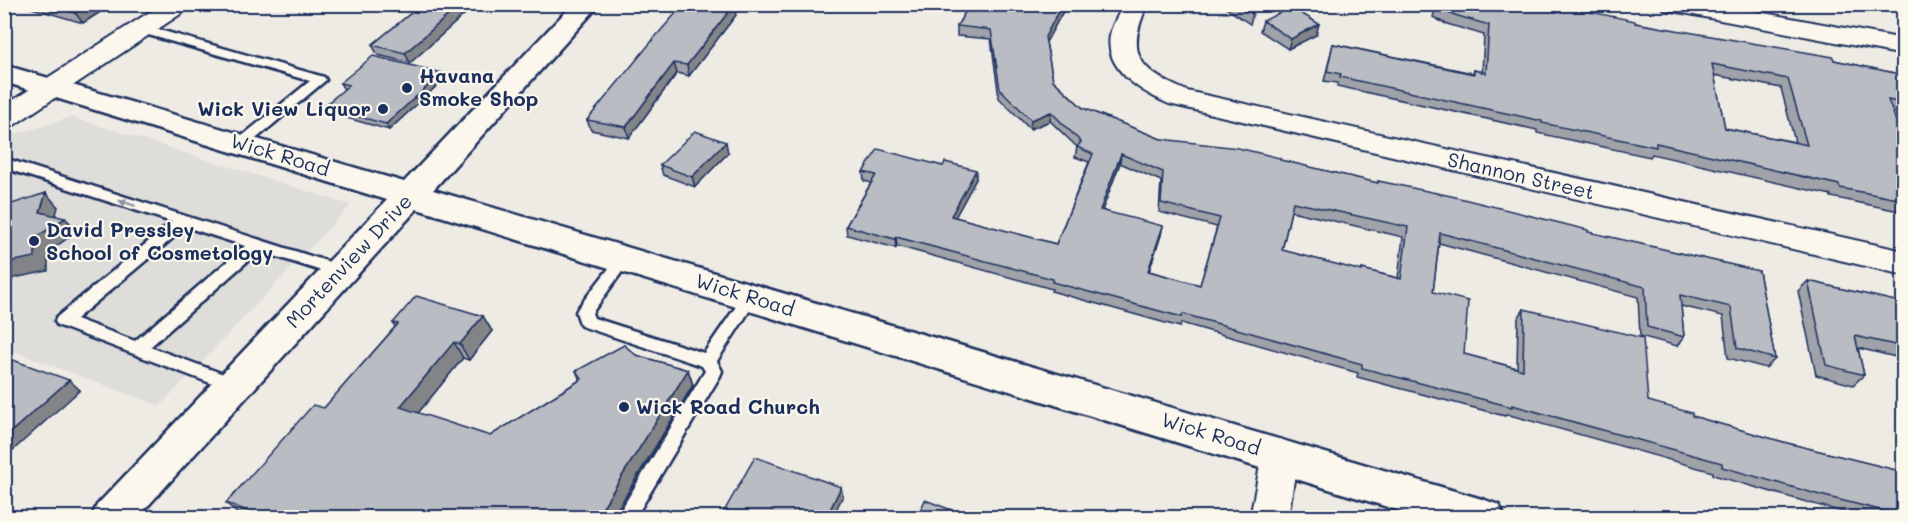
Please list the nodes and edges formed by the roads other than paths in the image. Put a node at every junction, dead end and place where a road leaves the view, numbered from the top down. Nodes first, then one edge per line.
1 (179, 4) edge
2 (588, 4) edge
3 (1136, 4) edge
4 (1673, 4) edge
5 (142, 29) junction
6 (1904, 47) edge
7 (4, 73) edge
8 (51, 87) junction
9 (4, 119) edge
10 (242, 144) junction
11 (4, 164) edge
12 (412, 195) junction
13 (183, 221) junction
14 (256, 245) junction
15 (625, 258) junction
16 (1904, 263) edge
17 (340, 271) junction
18 (751, 296) junction
19 (138, 348) junction
20 (708, 361) junction
21 (234, 385) junction
22 (1280, 455) junction
23 (111, 518) edge
24 (625, 518) edge
25 (1269, 518) edge
26 (1485, 518) edge

1 - 5 street
2 - 12 street, Mortenview Drive
3 - 16 street, Shannon Street
4 - 6 street
5 - 8 street
5 - 10 lane
7 - 8 street, Wick Road
8 - 9 street
8 - 10 street, Wick Road
10 - 12 street, Wick Road
13 -> 11 lane
12 - 15 street, Wick Road
12 - 17 street, Mortenview Drive
13 - 14 lane
13 - 19 lane
14 - 17 lane
14 - 19 lane
15 - 18 street, Wick Road
15 - 20 lane
17 - 21 street, Mortenview Drive
18 - 20 lane
18 - 22 street, Wick Road
19 - 21 lane
20 - 24 lane
21 - 23 street, Mortenview Drive
22 - 25 street
22 - 26 street, Wick Road

